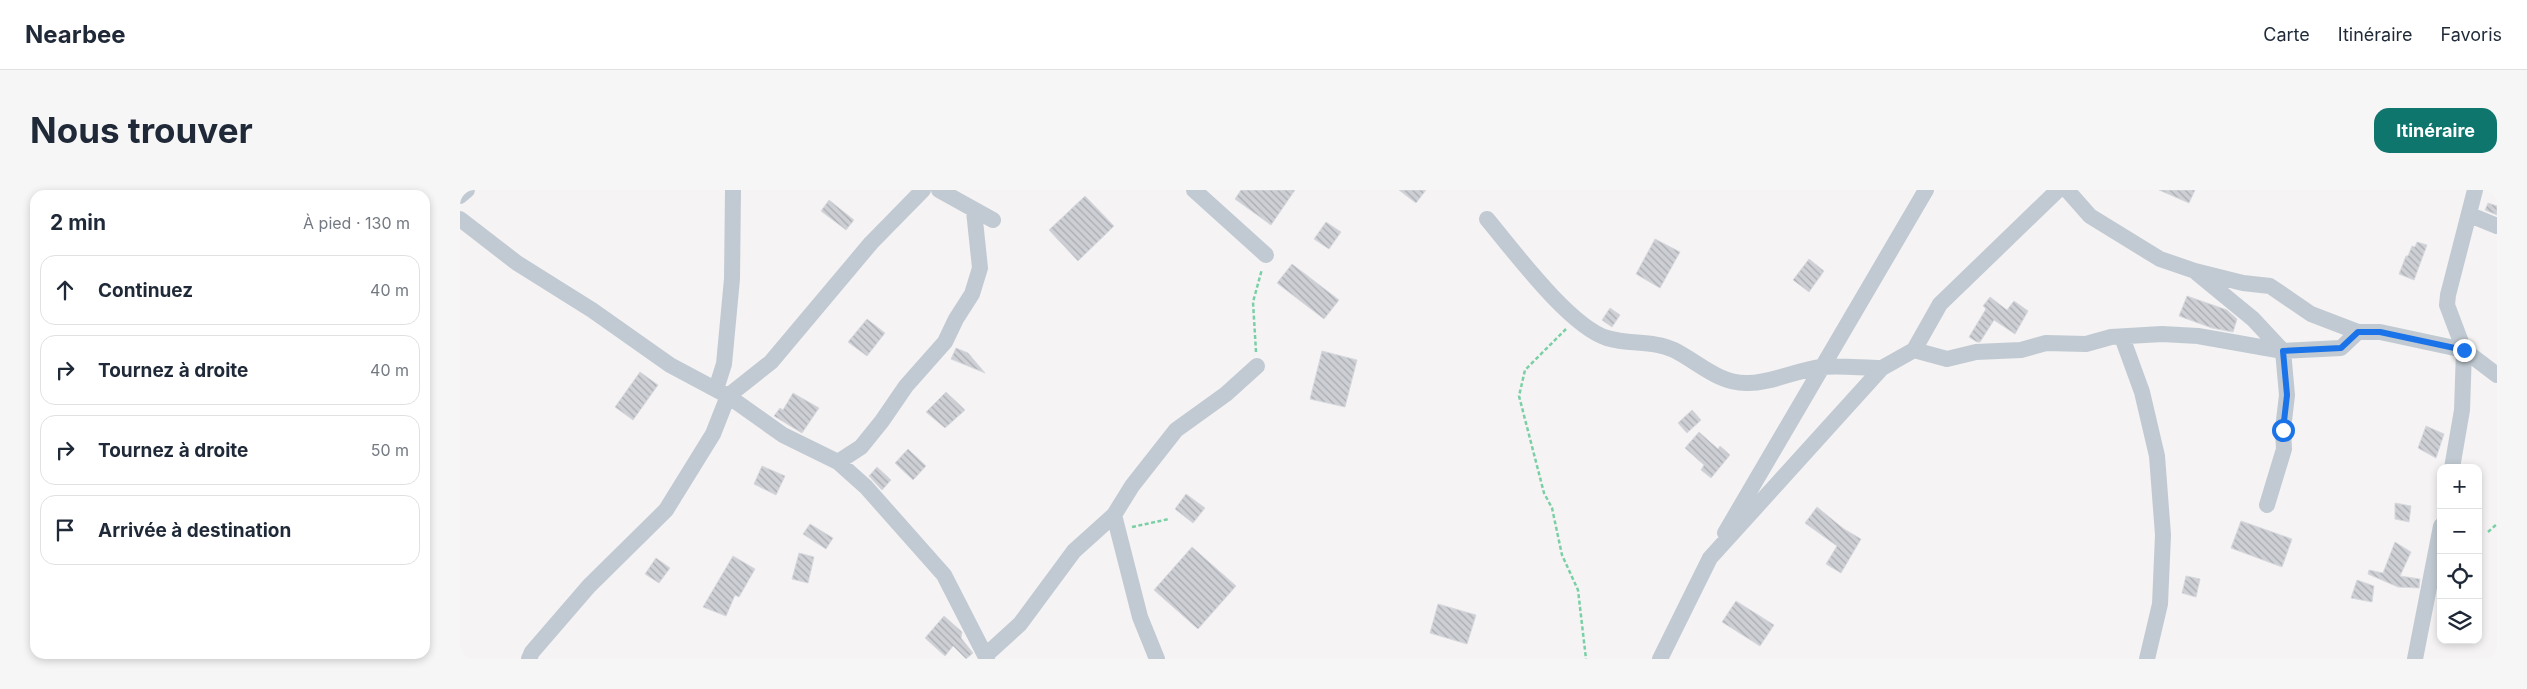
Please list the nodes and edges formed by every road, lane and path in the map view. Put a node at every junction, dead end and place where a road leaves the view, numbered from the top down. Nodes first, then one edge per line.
1 (468, 190) edge
2 (733, 190) edge
3 (923, 190) edge
4 (939, 190) edge
5 (1194, 190) edge
6 (1926, 190) edge
7 (2058, 190) edge
8 (2067, 190) edge
9 (2475, 190) edge
10 (460, 196) edge
11 (974, 211) junction
12 (2470, 215) junction
13 (460, 219) edge
14 (1487, 219) dead end
15 (993, 220) dead end
16 (2497, 226) edge
17 (1266, 255) joint
18 (2195, 271) junction
19 (1571, 316) junction
20 (2358, 332) junction
21 (2122, 336) junction
22 (1914, 350) junction
23 (2464, 350) junction
24 (2283, 351) junction
25 (1258, 366) joint
26 (1821, 367) junction
27 (1882, 368) junction
28 (2497, 375) edge
29 (722, 393) junction
30 (838, 462) junction
31 (2453, 464) edge
32 (2267, 505) dead end
33 (1169, 519) dead end
34 (1117, 522) junction
35 (2497, 524) edge
36 (2488, 532) dead end
37 (2437, 546) edge
38 (1710, 558) junction
39 (986, 657) edge
40 (529, 659) edge
41 (1156, 659) edge
42 (1586, 659) edge
43 (1660, 659) edge
44 (2147, 659) edge
45 (2415, 659) edge

1 - 10 street
2 - 29 street
3 - 29 street
4 - 11 street
5 - 17 street
6 - 26 street
7 - 22 street
8 - 18 street
9 - 12 street
11 - 15 street
11 - 30 street
12 - 16 street
12 - 23 street
13 - 29 street
14 - 19 street
17 - 25 path
18 - 20 street
18 - 24 street
19 - 26 street
19 - 42 path
20 - 23 street
20 - 24 street
21 - 22 street
21 - 24 street
21 - 44 street
22 - 27 street
23 - 28 street
23 - 31 street
24 - 32 street
25 - 34 street
26 - 27 street
26 - 38 street
27 - 38 street
29 - 30 street
29 - 40 street
30 - 39 street
33 - 34 path
34 - 39 street
34 - 41 street
35 - 36 path
37 - 45 street
38 - 43 street

